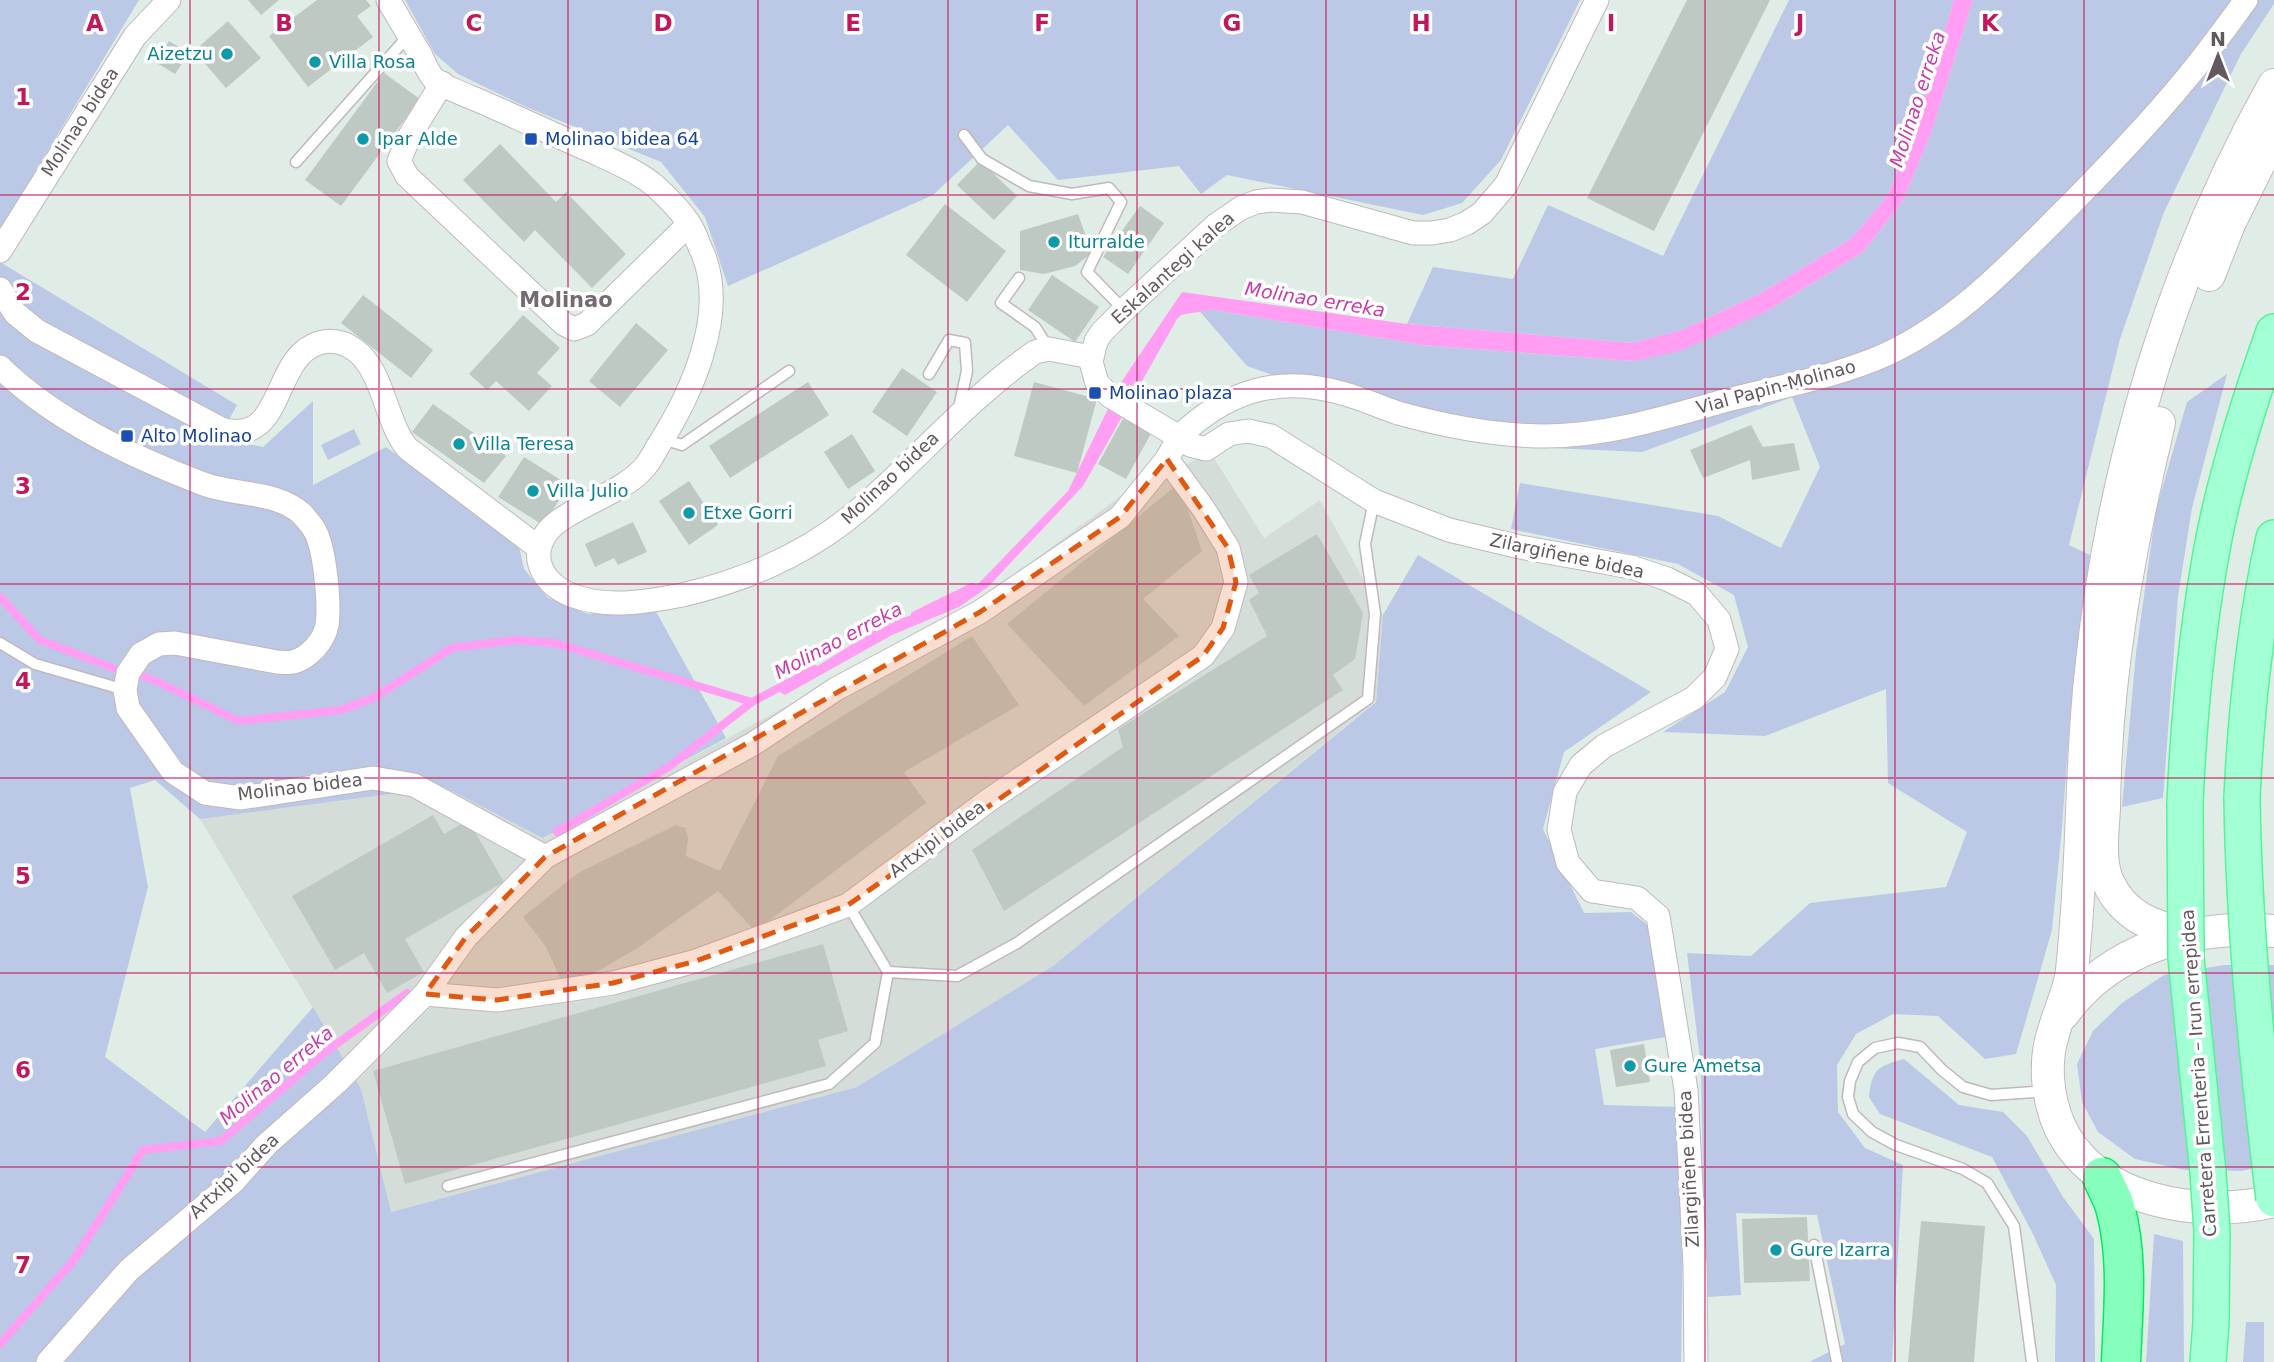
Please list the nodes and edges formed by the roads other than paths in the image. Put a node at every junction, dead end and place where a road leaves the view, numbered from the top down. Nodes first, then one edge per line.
1 (169, 0) edge
2 (388, 0) edge
3 (1597, 0) edge
4 (2246, 0) edge
5 (409, 35) junction
6 (442, 83) junction
7 (2274, 85) edge
8 (2274, 133) edge
9 (964, 135) dead end
10 (296, 162) dead end
11 (690, 224) junction
12 (0, 251) edge
13 (1018, 278) dead end
14 (0, 289) edge
15 (1124, 310) junction
16 (2274, 332) edge
17 (1049, 349) junction
18 (1091, 357) junction
19 (0, 367) edge
20 (789, 371) dead end
21 (929, 374) dead end
22 (957, 415) junction
23 (1178, 437) junction
24 (663, 439) junction
25 (1167, 459) junction
26 (1374, 501) junction
27 (2274, 538) edge
28 (539, 548) junction
29 (0, 643) edge
30 (125, 690) junction
31 (2091, 850) junction
32 (545, 857) junction
33 (848, 905) junction
34 (2274, 931) edge
35 (2189, 934) junction
36 (888, 972) junction
37 (425, 994) junction
38 (2052, 1037) junction
39 (2050, 1091) junction
40 (2102, 1177) junction
41 (448, 1186) dead end
42 (2274, 1200) edge
43 (1814, 1245) dead end
44 (48, 1362) edge
45 (1696, 1362) edge
46 (1837, 1362) edge
47 (2032, 1362) edge
48 (2121, 1362) edge
49 (2208, 1362) edge

1 - 12 street, Molinao bidea
2 - 5 street
3 - 15 street, Eskalantegi kalea
4 - 23 street, Vial Papin-Molinao
5 - 6 street
5 - 10 lane
6 - 11 street
6 - 11 street
7 - 31 street
8 - 31 street
9 - 15 lane
11 - 24 street
13 - 17 lane
14 - 28 street
15 - 18 street, Eskalantegi kalea
16 - 49 main road, Carretera Errenteria – Irun errepidea, bridge
17 - 18 street
17 - 22 street, Molinao bidea
18 - 23 street
19 - 30 street
20 - 24 lane
21 - 22 lane
22 - 28 street, Molinao bidea
23 - 25 street, Artxipi bidea
23 - 26 street, Zilargiñene bidea
24 - 28 street
25 - 32 street, Artxipi bidea
25 - 33 street, Artxipi bidea
26 - 36 lane
26 - 45 street, Zilargiñene bidea
27 - 42 main road, bridge
29 - 30 lane
30 - 32 street, Molinao bidea
31 - 35 street
31 - 38 street
32 - 37 street, Artxipi bidea
33 - 36 lane
33 - 37 street, Artxipi bidea
34 - 35 street
35 - 38 street
36 - 41 lane
37 - 44 street, Artxipi bidea
38 - 39 street
39 - 40 street
39 - 47 lane
40 - 42 street
40 - 48 highway
43 - 46 lane

